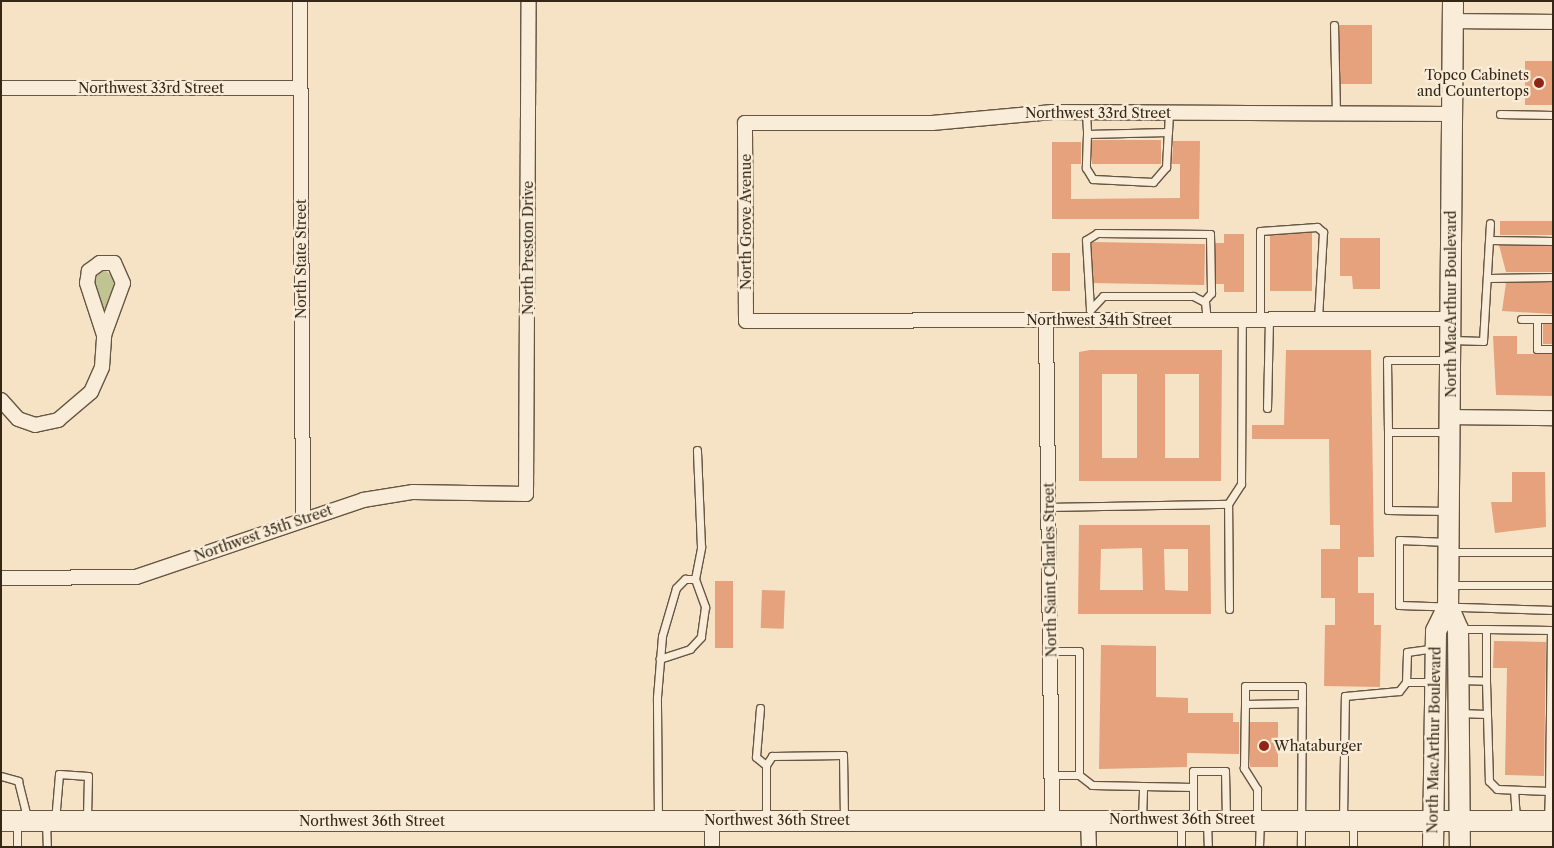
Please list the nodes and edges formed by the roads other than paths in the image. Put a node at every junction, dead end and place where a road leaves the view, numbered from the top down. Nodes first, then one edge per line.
1 (300, 1) edge
2 (529, 1) edge
3 (1453, 11) edge
4 (1553, 22) edge
5 (1334, 24) dead end
6 (1, 88) edge
7 (300, 88) junction
8 (1086, 112) junction
9 (1169, 113) junction
10 (1336, 113) junction
11 (1452, 114) junction
12 (1500, 114) dead end
13 (1553, 115) edge
14 (746, 124) joint
15 (1168, 132) junction
16 (1087, 134) junction
17 (1490, 223) dead end
18 (1490, 240) junction
19 (1553, 241) edge
20 (1553, 277) edge
21 (1489, 278) junction
22 (1204, 301) junction
23 (1090, 315) junction
24 (1451, 319) junction
25 (1521, 319) dead end
26 (1537, 319) junction
27 (1553, 319) edge
28 (1046, 320) junction
29 (1207, 320) junction
30 (1242, 320) junction
31 (1264, 320) junction
32 (1318, 320) junction
33 (746, 321) joint
34 (104, 334) dead end
35 (1450, 350) junction
36 (1553, 350) edge
37 (1, 400) edge
38 (1267, 408) dead end
39 (1553, 418) edge
40 (1450, 425) junction
41 (1388, 432) junction
42 (697, 450) dead end
43 (526, 494) joint
44 (1228, 504) junction
45 (1050, 507) junction
46 (1449, 511) junction
47 (302, 518) junction
48 (1449, 547) junction
49 (1553, 552) edge
50 (1, 578) edge
51 (695, 579) junction
52 (1448, 585) junction
53 (1553, 585) edge
54 (1448, 606) junction
55 (1229, 609) dead end
56 (1553, 610) edge
57 (1458, 629) junction
58 (1486, 629) junction
59 (1435, 648) junction
60 (1052, 651) junction
61 (660, 659) junction
62 (1459, 680) junction
63 (1486, 681) junction
64 (1406, 682) junction
65 (1435, 682) junction
66 (1244, 704) junction
67 (1302, 704) junction
68 (760, 708) dead end
69 (1459, 713) junction
70 (1486, 714) junction
71 (766, 765) junction
72 (1052, 775) junction
73 (1079, 775) junction
74 (1, 776) edge
75 (1143, 786) junction
76 (1193, 787) junction
77 (1514, 790) junction
78 (1549, 791) junction
79 (1202, 819) junction
80 (1259, 819) junction
81 (1301, 819) junction
82 (1348, 819) junction
83 (658, 820) junction
84 (712, 820) junction
85 (766, 820) junction
86 (844, 820) junction
87 (1052, 820) junction
88 (1088, 820) junction
89 (1142, 820) junction
90 (1432, 820) junction
91 (1460, 820) junction
92 (1516, 820) junction
93 (29, 821) edge
94 (87, 821) junction
95 (1551, 821) edge
96 (17, 847) edge
97 (47, 847) edge
98 (712, 847) edge
99 (1088, 847) edge
100 (1181, 847) edge
101 (1208, 847) edge
102 (1260, 847) edge
103 (1301, 847) edge
104 (1353, 847) edge
105 (1433, 847) edge
106 (1460, 847) edge

1 - 7 street, North State Street
2 - 43 street, North Preston Drive
3 - 4 street
3 - 11 main road, North MacArthur Boulevard
5 - 10 lane
6 - 7 street, Northwest 33rd Street
7 - 47 street, North State Street
8 - 9 street, Northwest 33rd Street
8 - 14 street, Northwest 33rd Street
8 - 16 lane
9 - 10 street, Northwest 33rd Street
9 - 15 lane
10 - 11 street, Northwest 33rd Street
11 - 24 main road, North MacArthur Boulevard
12 - 13 lane
14 - 33 street, North Grove Avenue
15 - 16 lane
15 - 16 lane
17 - 18 lane
18 - 19 lane
18 - 21 lane
20 - 21 lane
21 - 35 lane
22 - 23 lane
22 - 23 lane
22 - 29 lane
23 - 28 street, Northwest 34th Street
23 - 29 street, Northwest 34th Street
24 - 32 street, Northwest 34th Street
24 - 35 main road, North MacArthur Boulevard
25 - 26 lane
26 - 27 lane
26 - 36 lane
28 - 33 street, Northwest 34th Street
28 - 45 street, North Saint Charles Street
29 - 30 street, Northwest 34th Street
30 - 31 street, Northwest 34th Street
30 - 44 lane
31 - 32 street, Northwest 34th Street
31 - 32 lane
31 - 38 lane
34 - 37 street
35 - 40 main road, North MacArthur Boulevard
35 - 41 lane
39 - 40 street
40 - 41 lane
40 - 46 main road, North MacArthur Boulevard
41 - 46 lane
42 - 51 lane
43 - 47 street, Northwest 35th Street
44 - 45 lane
44 - 55 lane
45 - 60 street, North Saint Charles Street
46 - 48 main road, North MacArthur Boulevard
47 - 50 street, Northwest 35th Street
48 - 49 lane
48 - 52 main road, North MacArthur Boulevard
48 - 54 lane
51 - 61 lane
51 - 61 lane
52 - 53 lane
52 - 54 main road, North MacArthur Boulevard
54 - 56 lane
54 - 57 main road, North MacArthur Boulevard
54 - 59 main road, North MacArthur Boulevard
57 - 58 lane
57 - 62 main road, North MacArthur Boulevard
58 - 63 lane
58 - 78 lane
59 - 64 lane
59 - 65 main road, North MacArthur Boulevard
60 - 72 street, North Saint Charles Street
60 - 73 lane
61 - 83 lane
62 - 63 lane
62 - 69 main road, North MacArthur Boulevard
63 - 70 lane
64 - 65 lane
64 - 82 lane
65 - 90 main road, North MacArthur Boulevard
66 - 67 lane
66 - 67 lane
66 - 80 lane
67 - 81 lane
68 - 71 lane
69 - 70 lane
69 - 91 main road, North MacArthur Boulevard
70 - 77 lane
71 - 85 lane
71 - 86 lane
72 - 73 lane
72 - 87 street, North Saint Charles Street
73 - 75 lane
74 - 93 lane
75 - 76 lane
75 - 89 lane
76 - 79 lane
76 - 79 lane
77 - 78 lane
77 - 92 lane
78 - 95 lane
79 - 80 main road, Northwest 36th Street
79 - 89 main road, Northwest 36th Street
79 - 100 lane
79 - 101 lane
80 - 81 main road, Northwest 36th Street
80 - 102 lane
81 - 82 main road, Northwest 36th Street
81 - 103 lane
82 - 90 main road, Northwest 36th Street
82 - 104 lane
83 - 84 main road, Northwest 36th Street
83 - 94 main road, Northwest 36th Street
84 - 85 main road, Northwest 36th Street
84 - 98 street
85 - 86 main road, Northwest 36th Street
86 - 87 main road, Northwest 36th Street
87 - 88 main road, Northwest 36th Street
88 - 89 main road, Northwest 36th Street
88 - 99 street
90 - 91 main road, Northwest 36th Street
90 - 105 main road, North MacArthur Boulevard
91 - 92 main road, Northwest 36th Street
91 - 106 main road, North MacArthur Boulevard
92 - 95 main road, Northwest 36th Street
93 - 94 main road, Northwest 36th Street
93 - 94 lane
93 - 96 lane
93 - 97 lane

